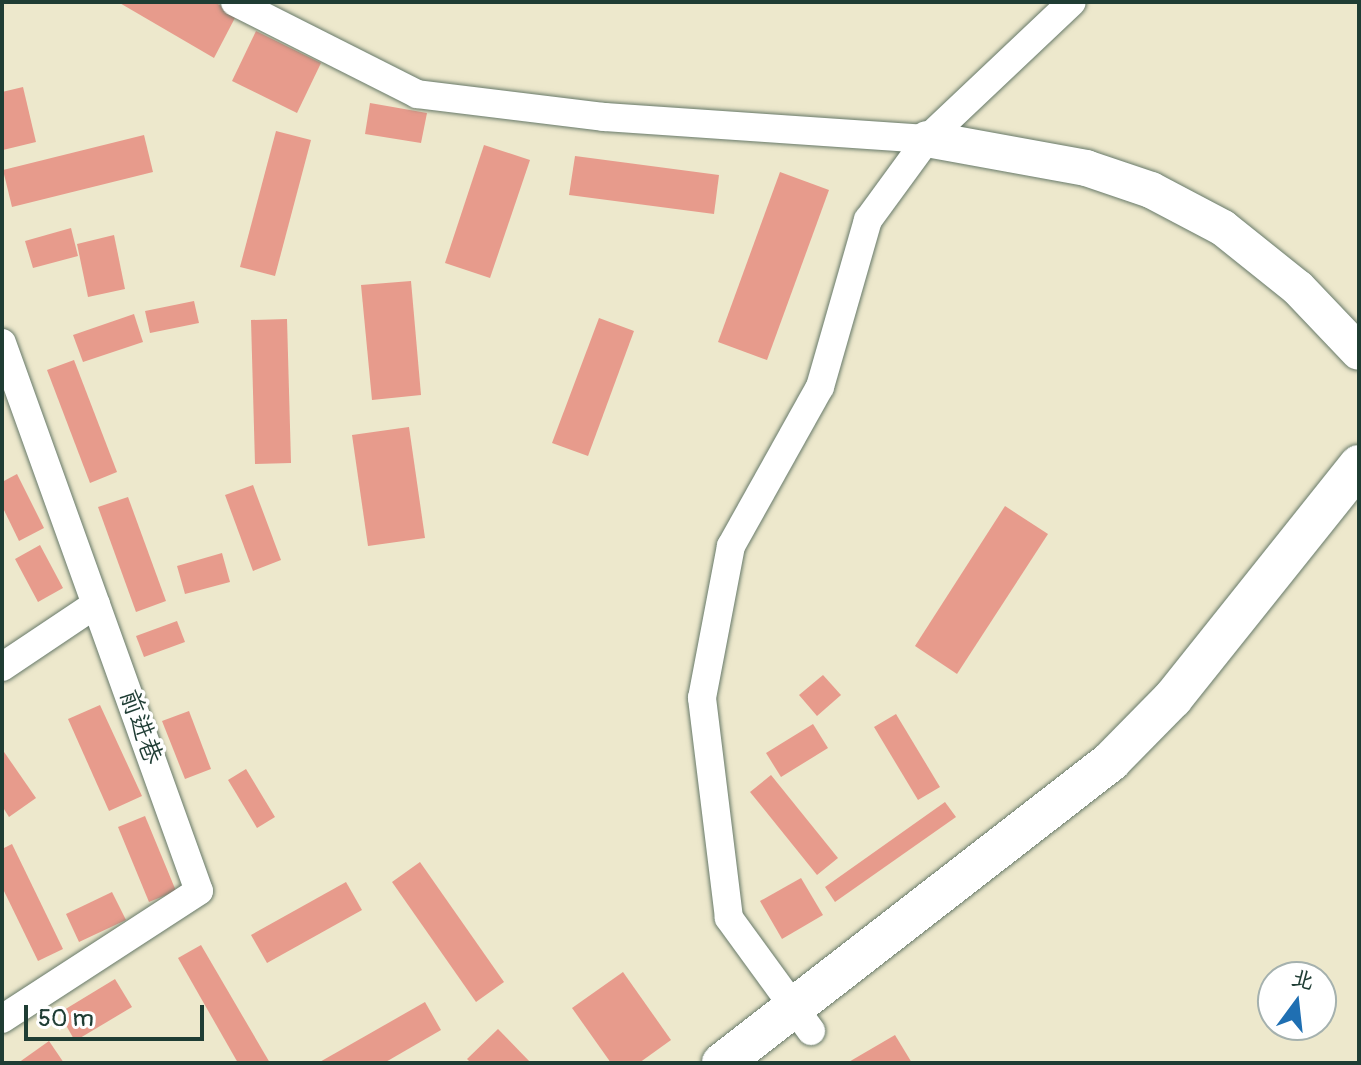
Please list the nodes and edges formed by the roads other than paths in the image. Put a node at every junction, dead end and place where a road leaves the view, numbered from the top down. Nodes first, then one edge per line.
1 (235, 2) edge
2 (1072, 2) edge
3 (927, 139) junction
4 (2, 343) edge
5 (1359, 352) edge
6 (1359, 465) edge
7 (1359, 504) edge
8 (96, 604) junction
9 (2, 667) edge
10 (2, 1019) edge
11 (802, 1020) junction
12 (722, 1063) edge
13 (769, 1063) edge

1 - 3 street
2 - 3 street
3 - 5 street
3 - 11 street
4 - 8 street, 前进巷
6 - 11 main road
7 - 11 main road
8 - 9 street
8 - 10 street, 前进巷
11 - 12 main road
11 - 13 main road

